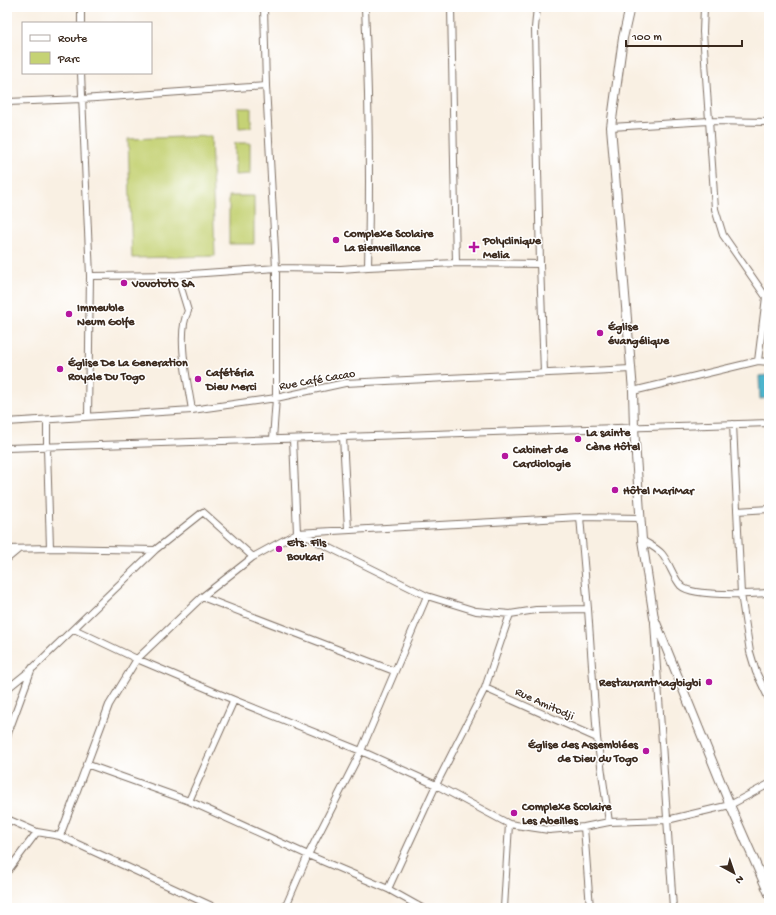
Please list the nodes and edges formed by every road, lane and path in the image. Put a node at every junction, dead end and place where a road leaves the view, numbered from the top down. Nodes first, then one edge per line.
1 (81, 7) edge
2 (264, 7) edge
3 (365, 7) edge
4 (451, 7) edge
5 (537, 7) edge
6 (630, 7) edge
7 (704, 7) edge
8 (81, 22) edge
9 (81, 74) edge
10 (266, 86) junction
11 (82, 99) junction
12 (7, 102) edge
13 (709, 121) junction
14 (769, 122) edge
15 (611, 127) junction
16 (456, 263) junction
17 (540, 264) junction
18 (368, 267) junction
19 (276, 268) junction
20 (177, 275) junction
21 (90, 276) junction
22 (758, 361) junction
23 (769, 362) edge
24 (631, 369) junction
25 (544, 372) junction
26 (633, 391) junction
27 (276, 398) junction
28 (192, 410) junction
29 (88, 416) junction
30 (47, 420) junction
31 (7, 422) edge
32 (769, 423) edge
33 (733, 424) junction
34 (634, 428) junction
35 (343, 437) junction
36 (273, 439) junction
37 (293, 439) junction
38 (7, 448) edge
39 (47, 448) junction
40 (769, 509) edge
41 (737, 511) junction
42 (580, 517) junction
43 (640, 518) junction
44 (348, 529) junction
45 (299, 533) junction
46 (642, 540) junction
47 (50, 548) junction
48 (19, 549) junction
49 (7, 550) edge
50 (155, 550) junction
51 (253, 557) junction
52 (7, 559) edge
53 (769, 593) edge
54 (741, 594) junction
55 (427, 596) junction
56 (202, 597) junction
57 (588, 608) junction
58 (510, 614) junction
59 (654, 618) junction
60 (74, 629) junction
61 (137, 659) junction
62 (32, 668) junction
63 (394, 671) junction
64 (484, 688) junction
65 (7, 689) edge
66 (769, 699) edge
67 (234, 700) junction
68 (7, 736) edge
69 (597, 738) junction
70 (361, 750) junction
71 (86, 764) junction
72 (769, 784) edge
73 (436, 785) junction
74 (189, 801) junction
75 (730, 805) junction
76 (7, 819) edge
77 (667, 820) junction
78 (609, 822) junction
79 (509, 824) junction
80 (584, 827) junction
81 (37, 832) junction
82 (60, 836) junction
83 (308, 856) junction
84 (7, 872) edge
85 (388, 889) junction
86 (769, 894) edge
87 (216, 908) edge
88 (285, 908) edge
89 (422, 908) edge
90 (504, 908) edge
91 (590, 908) edge
92 (673, 908) edge

1 - 8 street
2 - 10 street
3 - 18 street
4 - 16 street
5 - 17 street
6 - 15 street
7 - 13 street
9 - 11 street
10 - 11 street
10 - 19 street
11 - 12 street
11 - 21 street
13 - 14 street
13 - 15 street
13 - 22 street
15 - 24 street
16 - 17 street
16 - 18 street
17 - 25 street
18 - 19 street
19 - 20 street
19 - 27 street
20 - 21 street
20 - 28 street
21 - 29 street
22 - 23 street
22 - 26 street
24 - 25 street, Rue Café Cacao
24 - 26 street
25 - 27 street, Rue Café Cacao
26 - 34 street
27 - 28 street, Rue Café Cacao
27 - 36 street
28 - 29 street, Rue Café Cacao
29 - 30 street, Rue Café Cacao
30 - 31 street, Rue Café Cacao
30 - 39 street
32 - 33 street
33 - 34 street
33 - 41 street
34 - 35 street
34 - 43 street
35 - 37 street
35 - 44 street
36 - 37 street
36 - 39 street
37 - 45 street
38 - 39 street
39 - 47 street
40 - 41 street
41 - 54 street
42 - 43 street
42 - 44 street
42 - 57 street
43 - 46 street
44 - 45 street
45 - 51 street
45 - 55 street
46 - 54 street
46 - 59 street
47 - 48 street
47 - 50 street
48 - 49 street
48 - 52 street
50 - 51 street
50 - 60 street
51 - 56 street
53 - 54 street
54 - 66 street
55 - 58 street
55 - 63 street
56 - 61 street
56 - 63 street
57 - 58 street
57 - 69 street
58 - 64 street
59 - 75 street
59 - 77 street
60 - 61 street
60 - 62 street
61 - 67 street
61 - 71 street
62 - 65 street
62 - 68 street
63 - 70 street
64 - 69 street, Rue Amitodji
64 - 73 street
67 - 70 street
67 - 74 street
69 - 78 street
70 - 73 street
70 - 83 street
71 - 74 street
71 - 82 street
72 - 75 street
73 - 79 street
73 - 85 street
74 - 83 street
75 - 77 street
75 - 86 street
76 - 81 street
77 - 78 street
77 - 92 street
78 - 80 street
79 - 80 street
79 - 90 street
80 - 91 street
81 - 82 street
81 - 84 street
82 - 87 street
83 - 85 street
83 - 88 street
85 - 89 street

